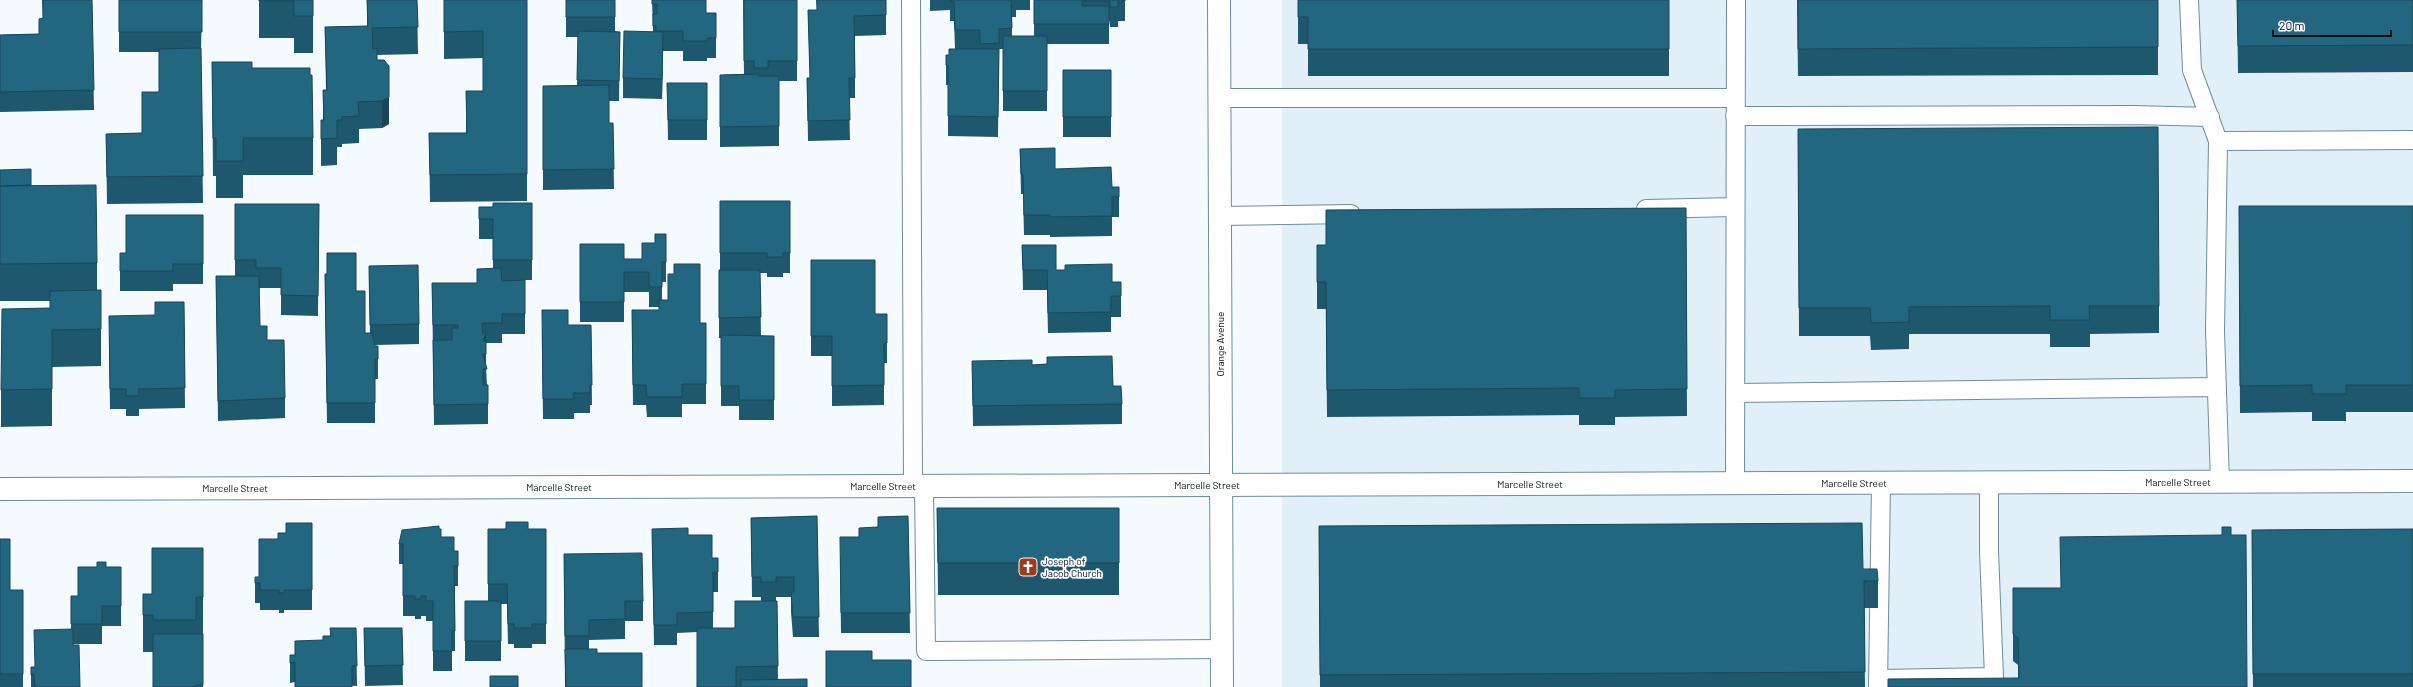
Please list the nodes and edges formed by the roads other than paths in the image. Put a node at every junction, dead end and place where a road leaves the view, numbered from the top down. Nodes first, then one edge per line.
1 (911, 0) edge
2 (1219, 0) edge
3 (1736, 0) edge
4 (2189, 0) edge
5 (1219, 98) junction
6 (1736, 98) junction
7 (1736, 116) junction
8 (2210, 117) junction
9 (2413, 140) edge
10 (2218, 141) junction
11 (1736, 207) junction
12 (1633, 209) edge
13 (1364, 214) edge
14 (1220, 216) junction
15 (2217, 387) junction
16 (1735, 393) junction
17 (2413, 481) edge
18 (1989, 482) junction
19 (2220, 482) junction
20 (1881, 483) junction
21 (1735, 484) junction
22 (1221, 485) junction
23 (919, 486) junction
24 (0, 489) edge
25 (1222, 649) junction
26 (1878, 683) edge
27 (1222, 687) edge

1 - 23 lane
2 - 5 street, Orange Avenue
3 - 6 lane
4 - 8 lane
5 - 6 lane
5 - 14 street, Orange Avenue
6 - 7 lane
7 - 8 lane
7 - 11 lane
8 - 10 lane
9 - 10 lane
10 - 15 lane
11 - 12 lane
11 - 16 lane
13 - 14 lane
14 - 22 street, Orange Avenue
15 - 16 lane
15 - 19 lane
16 - 21 lane
17 - 19 street, Marcelle Street
18 - 19 street, Marcelle Street
18 - 20 street, Marcelle Street
18 - 26 lane
20 - 21 street, Marcelle Street
20 - 26 lane
21 - 22 street, Marcelle Street
22 - 23 street, Marcelle Street
22 - 25 street, Orange Avenue
23 - 24 street, Marcelle Street
23 - 25 lane
25 - 27 street, Orange Avenue

